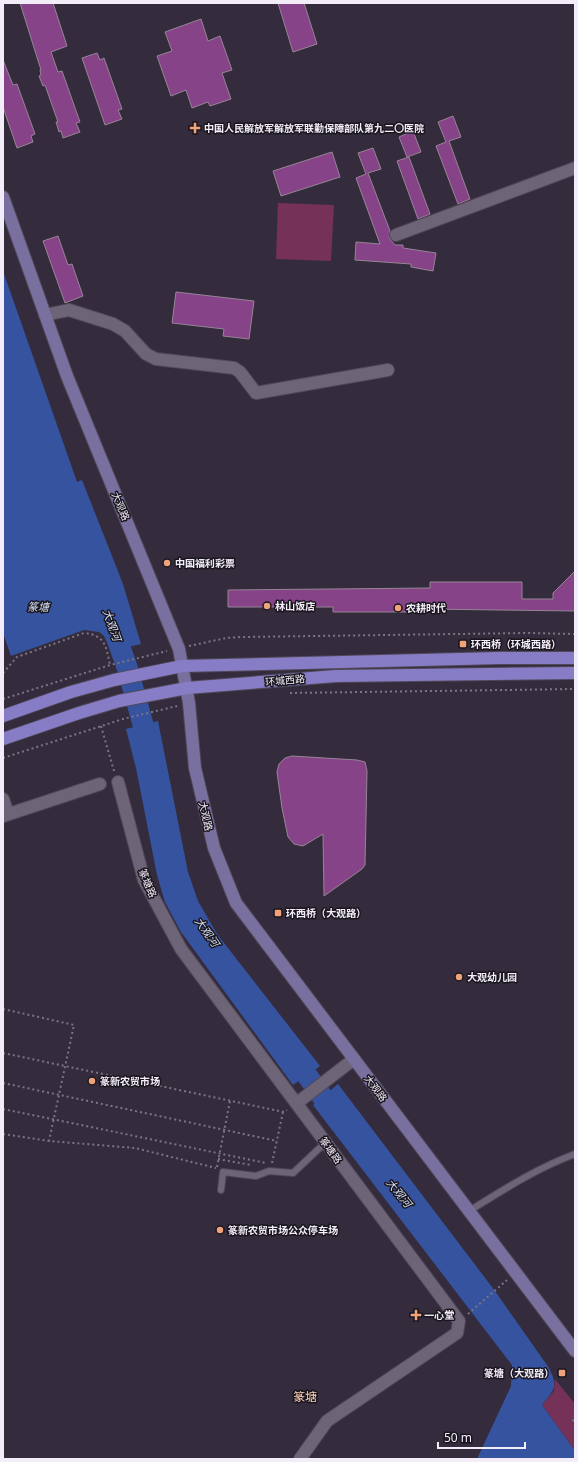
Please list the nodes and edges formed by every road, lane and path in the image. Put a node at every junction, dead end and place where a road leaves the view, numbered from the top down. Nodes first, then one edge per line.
1 (575, 168) edge
2 (3, 197) edge
3 (396, 235) dead end
4 (45, 315) junction
5 (388, 370) dead end
6 (575, 634) edge
7 (178, 649) junction
8 (575, 658) edge
9 (110, 665) junction
10 (182, 666) junction
11 (3, 673) edge
12 (575, 673) edge
13 (187, 688) junction
14 (575, 689) edge
15 (285, 693) dead end
16 (3, 699) edge
17 (189, 704) junction
18 (3, 716) edge
19 (101, 726) junction
20 (3, 739) edge
21 (3, 758) edge
22 (118, 782) joint
23 (100, 784) dead end
24 (3, 799) edge
25 (5, 815) edge
26 (3, 1009) edge
27 (3, 1053) edge
28 (354, 1059) junction
29 (65, 1066) junction
30 (3, 1083) edge
31 (59, 1094) junction
32 (230, 1101) junction
33 (297, 1103) junction
34 (3, 1109) edge
35 (284, 1112) junction
36 (54, 1119) junction
37 (225, 1130) junction
38 (3, 1134) edge
39 (50, 1141) junction
40 (277, 1141) junction
41 (326, 1142) junction
42 (220, 1153) junction
43 (575, 1154) edge
44 (218, 1160) junction
45 (272, 1164) junction
46 (255, 1166) dead end
47 (270, 1169) dead end
48 (221, 1190) dead end
49 (469, 1211) junction
50 (515, 1273) junction
51 (472, 1311) dead end
52 (575, 1352) edge
53 (575, 1415) edge
54 (575, 1423) edge
55 (300, 1459) edge

1 - 3 street
2 - 4 main road, 大观路
4 - 5 street
4 - 7 main road, 大观路
6 - 7 path
7 - 9 path
7 - 10 main road, 大观路
8 - 10 main road, 环城西路
9 - 11 path
9 - 16 path
10 - 13 main road, 大观路
10 - 18 main road, 环城西路
12 - 13 main road, 环城西路
13 - 17 main road, 大观路
13 - 20 main road, 环城西路
14 - 15 path
17 - 19 path
17 - 28 main road, 大观路
19 - 21 path
19 - 22 path
22 - 33 street, 篆塘路
23 - 25 street
24 - 25 street
26 - 29 path
27 - 29 path
28 - 33 street
28 - 49 main road, 大观路
29 - 31 path
29 - 32 path
30 - 31 path
31 - 36 path
31 - 37 path
32 - 35 path
32 - 37 path
33 - 35 path
33 - 41 street, 篆塘路
34 - 36 path
35 - 40 path
36 - 39 path
36 - 42 path
37 - 40 path
37 - 42 path
38 - 39 path
39 - 44 path
40 - 45 path
41 - 48 lane
41 - 55 street, 篆塘路
42 - 44 path
42 - 45 path
43 - 49 lane
44 - 46 path
45 - 47 path
49 - 50 main road, 大观路
50 - 51 path
50 - 52 main road, 大观路
53 - 54 path

